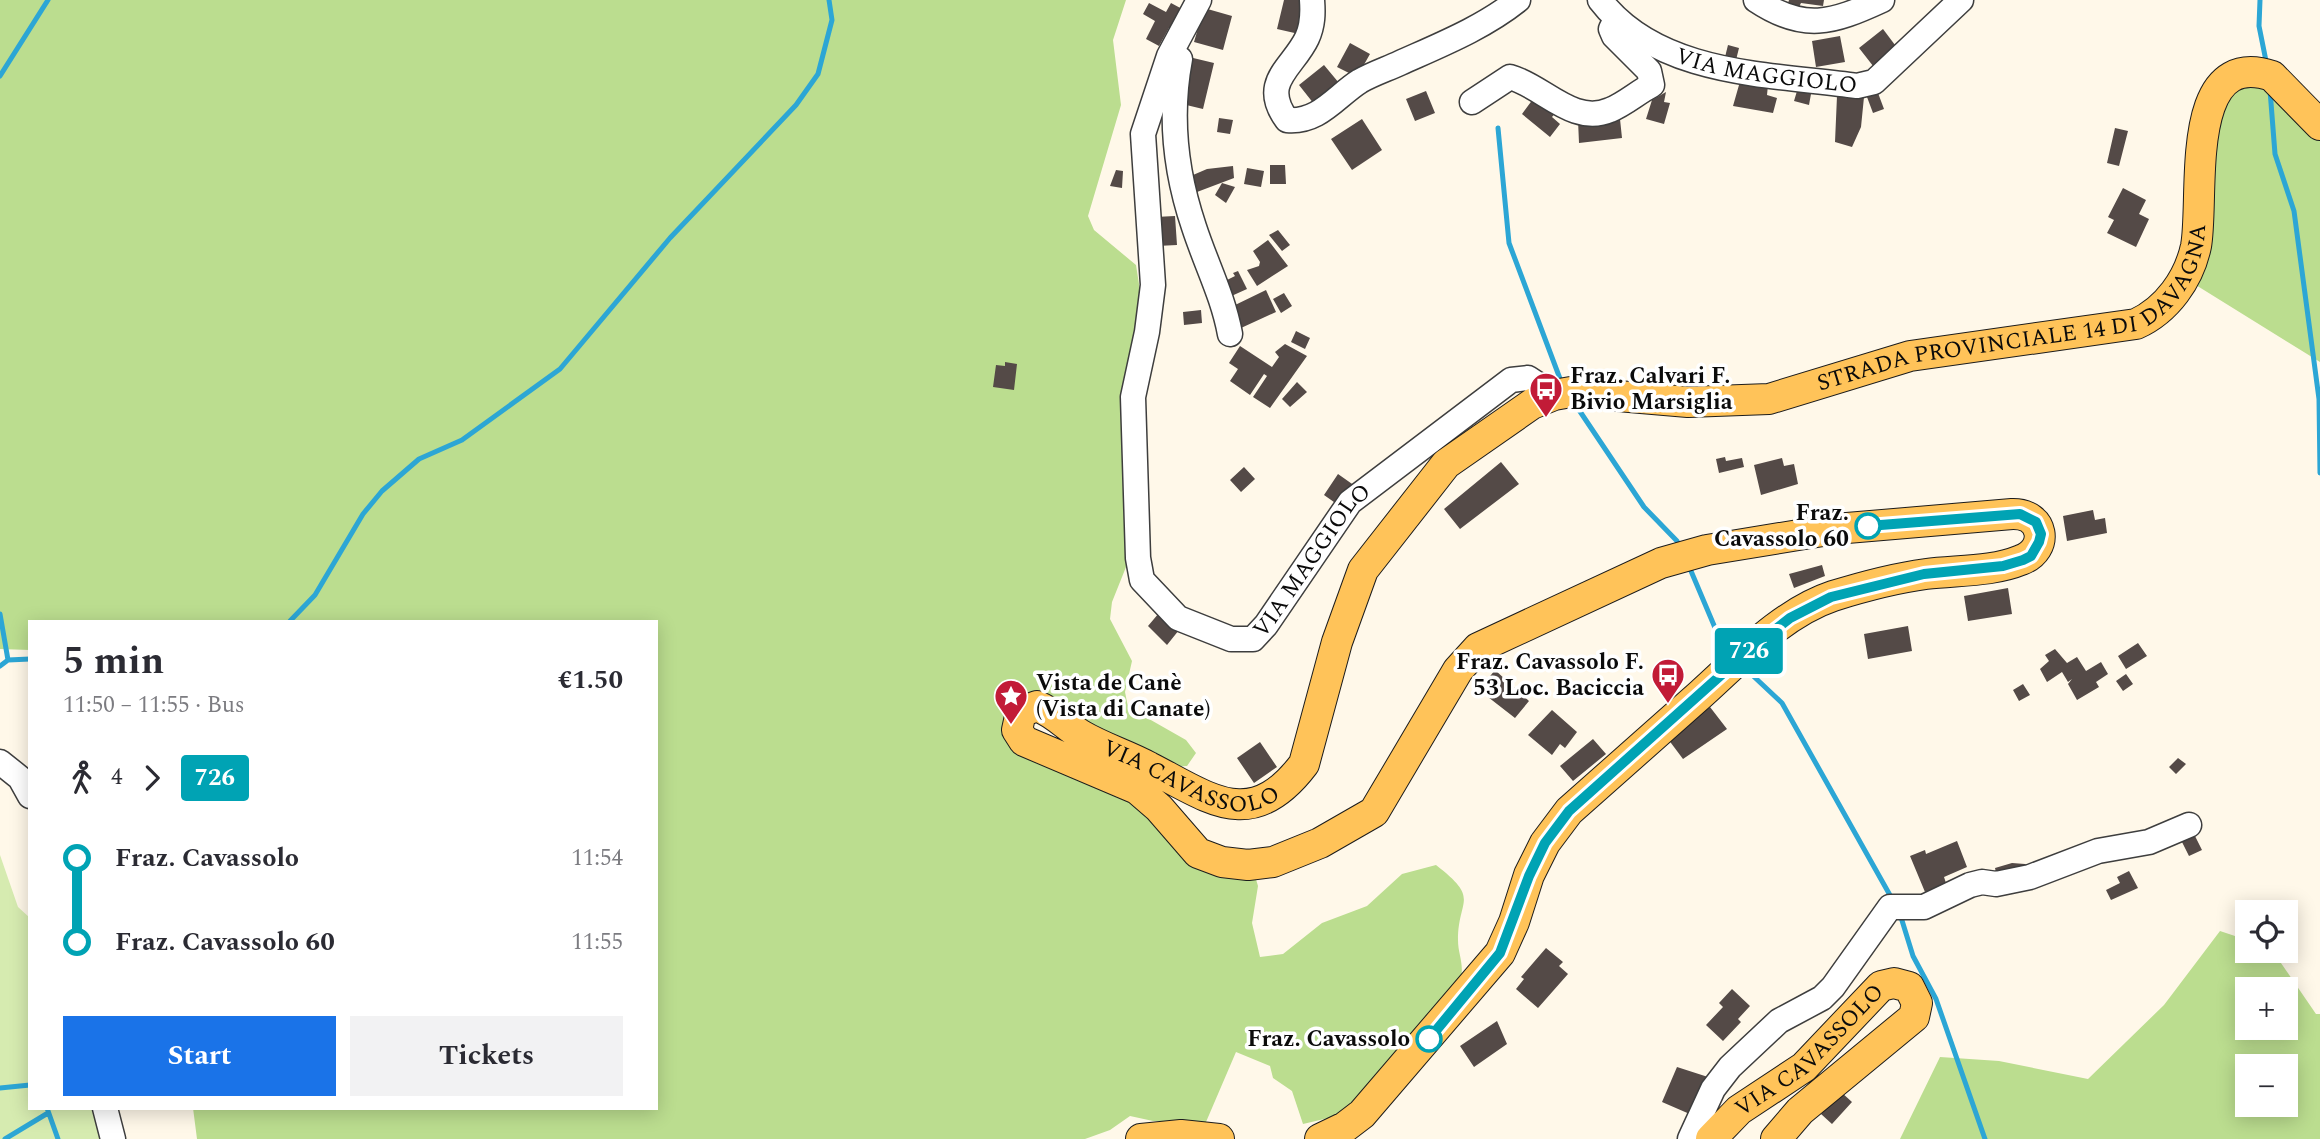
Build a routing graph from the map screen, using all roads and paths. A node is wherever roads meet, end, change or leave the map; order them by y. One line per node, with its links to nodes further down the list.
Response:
1 (1199, 0): 9 (street, VIA MAGGIOLO)
2 (1312, 0): 3 (street)
3 (1518, 0)
4 (1600, 0): 8 (street, VIA MAGGIOLO)
5 (1882, 0): 7 (street)
6 (1961, 0): 8 (street, VIA MAGGIOLO)
7 (1758, 1)
8 (1615, 20): 10 (street)
9 (1185, 30): 12 (street); 13 (street, VIA MAGGIOLO)
10 (1472, 102)
11 (2320, 125): 13 (main road, STRADA PROVINCIALE 14 DI DAVAGNA)
12 (1230, 334)
13 (1560, 394): 21 (main road, VIA CAVASSOLO)
14 (0, 762): 15 (street)
15 (28, 792)
16 (2189, 825): 22 (street)
17 (105, 1110): 18 (street)
18 (113, 1139)
19 (1141, 1139): 20 (main road)
20 (1220, 1139)
21 (1320, 1139)
22 (1690, 1139)
23 (1711, 1139): 24 (main road, VIA CAVASSOLO)
24 (1776, 1139)

